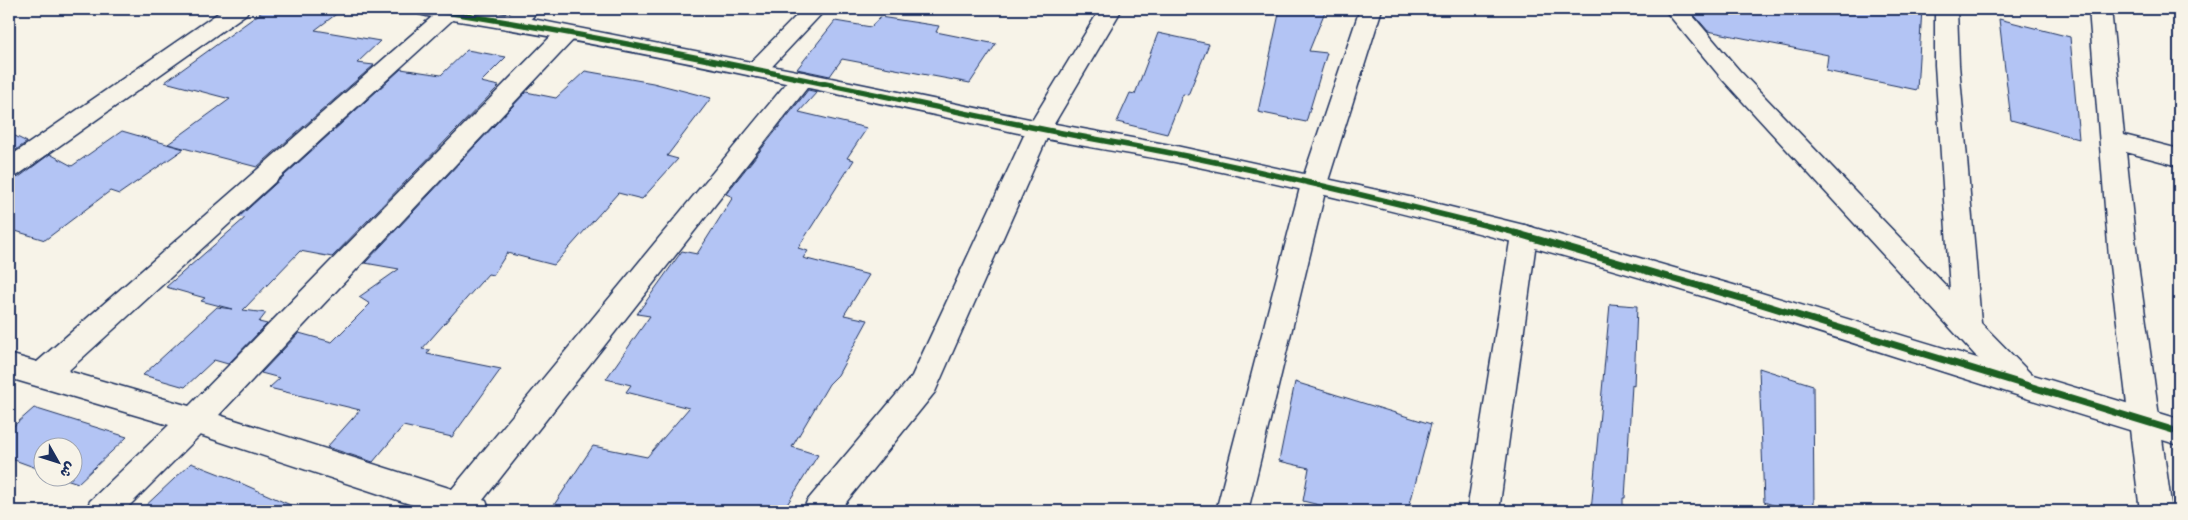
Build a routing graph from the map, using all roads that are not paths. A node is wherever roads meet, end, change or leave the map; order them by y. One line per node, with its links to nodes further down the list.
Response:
1 (238, 9): 16 (street)
2 (815, 9): 11 (street)
3 (1111, 9): 13 (street)
4 (1371, 9): 17 (street)
5 (1676, 9): 19 (street)
6 (1946, 9): 19 (street)
7 (2100, 9): 14 (street)
8 (438, 11): 9 (street); 21 (street)
9 (520, 16): 10 (street)
10 (566, 34): 11 (street); 23 (street)
11 (756, 70): 12 (street)
12 (802, 78): 13 (street); 26 (street)
13 (1039, 129): 17 (street); 28 (street)
14 (2112, 140): 15 (street); 24 (street)
15 (2179, 158)
16 (9, 169)
17 (1314, 184): 18 (street); 29 (street)
18 (1524, 235): 22 (street); 30 (street)
19 (1967, 326): 22 (street)
20 (9, 366): 21 (street)
21 (42, 376): 23 (street)
22 (2019, 382): 24 (street)
23 (194, 420): 26 (street); 27 (street)
24 (2146, 422): 25 (street); 31 (street)
25 (2179, 432)
26 (463, 509)
27 (102, 511)
28 (819, 511)
29 (1232, 511)
30 (1483, 511)
31 (2156, 511)

